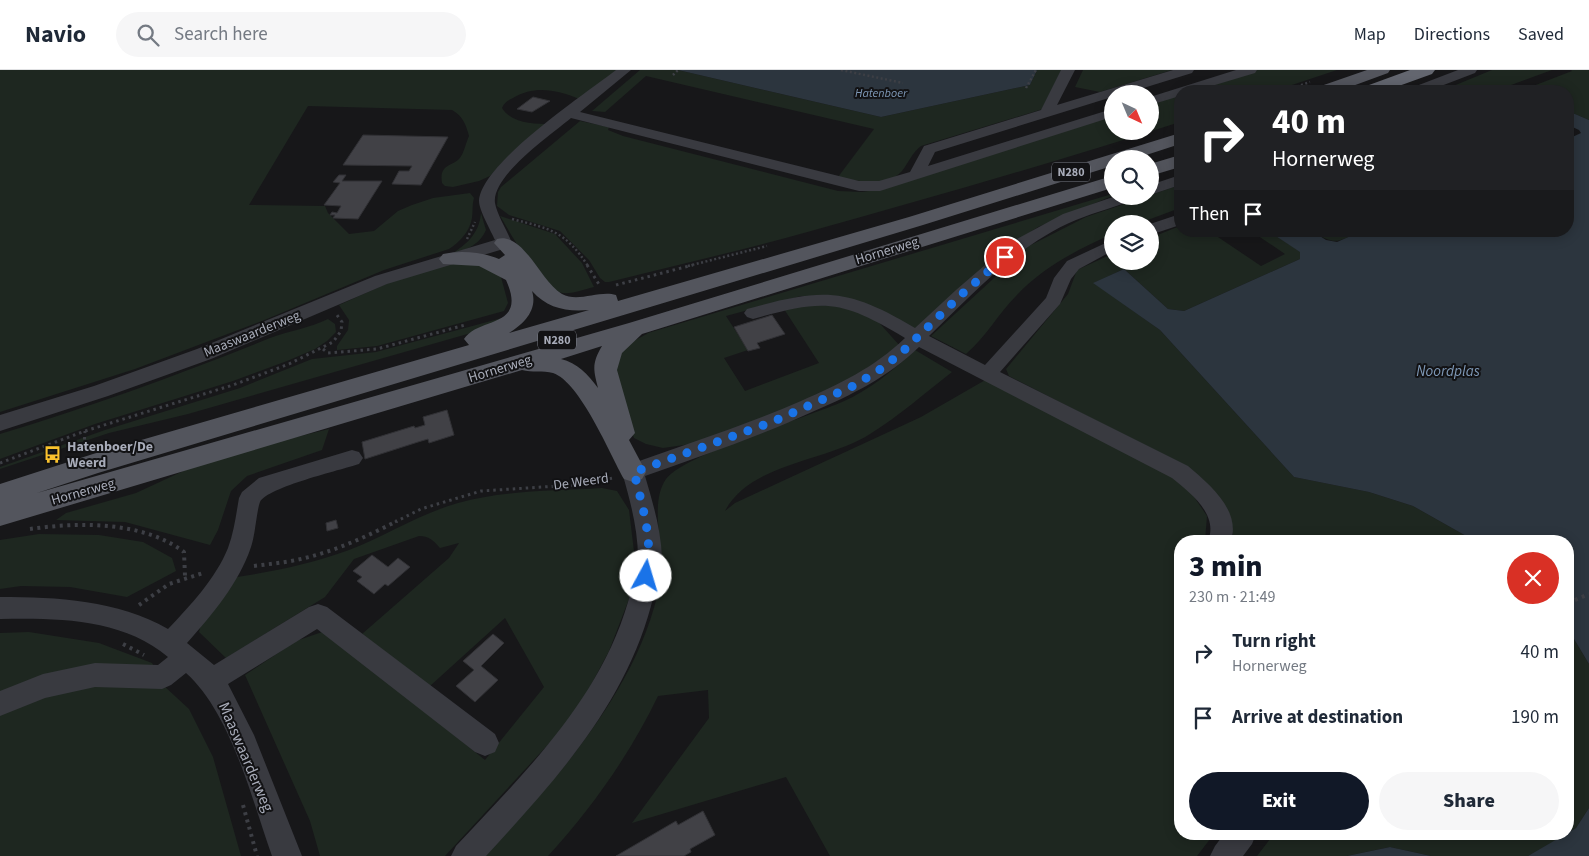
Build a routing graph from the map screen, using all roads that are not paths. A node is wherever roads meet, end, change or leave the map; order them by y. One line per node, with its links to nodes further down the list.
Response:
1 (624, 70): 15 (street)
2 (1068, 70): 14 (street)
3 (1187, 70): 14 (street)
4 (1250, 70): 8 (street)
5 (1382, 70): 9 (main road)
6 (1426, 70): 10 (highway)
7 (1470, 70): 11 (street)
8 (1203, 85)
9 (1341, 85)
10 (1386, 85)
11 (1431, 85)
12 (1174, 94): 13 (street)
13 (1159, 98)
14 (1047, 112): 24 (street)
15 (571, 114): 24 (street); 33 (street)
16 (1104, 116): 24 (street)
17 (1174, 140): 18 (main road, Hornerweg / N280)
18 (1142, 150)
19 (1174, 155): 20 (main road)
20 (1159, 159)
21 (1104, 162): 28 (main road, Hornerweg / N280)
22 (1174, 163): 23 (main road)
23 (1159, 167)
24 (916, 175)
25 (1104, 175): 49 (main road, Hornerweg / N280)
26 (1174, 182): 29 (street)
27 (1104, 184): 39 (main road, Hornerweg / N280)
28 (1029, 185): 37 (main road, Hornerweg / N280); 48 (main road, Hornerweg / N280)
29 (1159, 187)
30 (1105, 205): 41 (street)
31 (1174, 221): 32 (street)
32 (1159, 227)
33 (504, 243): 35 (street, Maaswaarderweg); 36 (main road); 37 (main road)
34 (1104, 249): 43 (street)
35 (450, 259): 36 (main road); 44 (street, Maaswaarderweg)
36 (513, 275): 40 (main road)
37 (610, 291): 40 (main road, Hornerweg / N280)
38 (753, 313): 41 (street)
39 (637, 328): 42 (main road, Hornerweg / N280); 46 (main road)
40 (472, 332): 47 (main road, Hornerweg / N280)
41 (917, 338): 43 (street); 46 (street)
42 (513, 365): 46 (main road); 50 (main road, Hornerweg / N280)
43 (988, 374): 51 (street)
44 (0, 423)
45 (352, 458): 53 (street)
46 (634, 472): 59 (street)
47 (0, 481)
48 (0, 495)
49 (0, 501)
50 (0, 515)
51 (1221, 535)
52 (0, 608): 53 (street, Maaswaarderweg)
53 (176, 657): 54 (street, Maaswaarderweg); 55 (street)
54 (211, 681): 56 (street); 58 (street, Maaswaarderweg)
55 (0, 704)
56 (485, 743)
57 (1237, 840): 60 (street)
58 (287, 856)
59 (466, 856)
60 (1225, 856)

